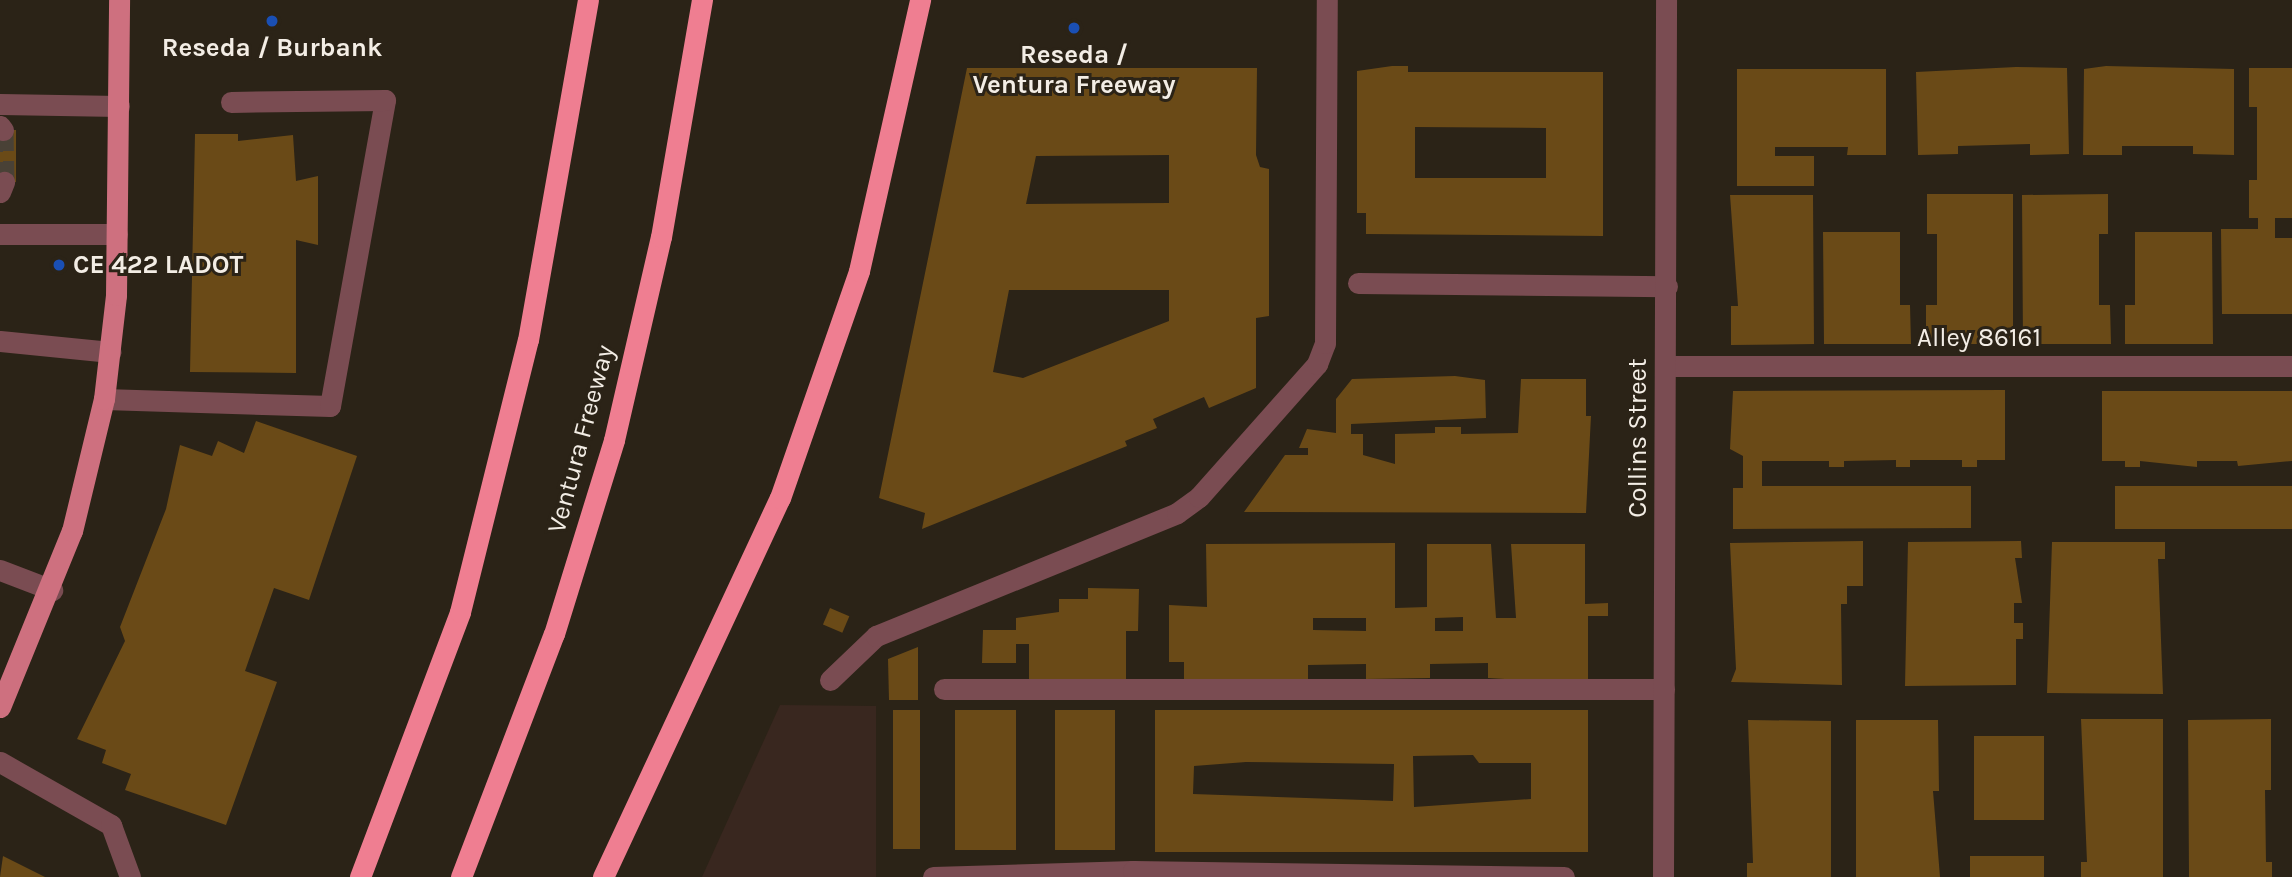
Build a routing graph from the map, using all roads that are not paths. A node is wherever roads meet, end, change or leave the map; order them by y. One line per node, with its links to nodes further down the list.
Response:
1 (119, 0): 9 (main road)
2 (588, 0): 29 (highway)
3 (702, 0): 30 (highway, Ventura Freeway)
4 (920, 0): 31 (highway)
5 (1327, 0): 21 (street)
6 (1666, 0): 13 (street, Collins Street)
7 (231, 102): 18 (street)
8 (0, 104): 9 (street)
9 (119, 106): 11 (main road)
10 (0, 234): 11 (street)
11 (117, 234): 15 (main road)
12 (1359, 283): 13 (street)
13 (1667, 286): 16 (street, Collins Street)
14 (0, 341): 15 (street)
15 (110, 352): 18 (main road)
16 (1667, 366): 17 (street, Alley 86161); 23 (street, Collins Street)
17 (2292, 366)
18 (104, 399): 20 (main road)
19 (0, 570): 20 (street)
20 (52, 590): 24 (main road)
21 (830, 680)
22 (944, 689): 23 (street)
23 (1664, 690): 34 (street, Collins Street)
24 (0, 707)
25 (0, 762): 28 (street)
26 (1133, 874): 27 (street); 33 (street)
27 (1032, 875): 32 (street)
28 (130, 877)
29 (360, 877)
30 (461, 877)
31 (603, 877)
32 (933, 877)
33 (1564, 877)
34 (1663, 877)

